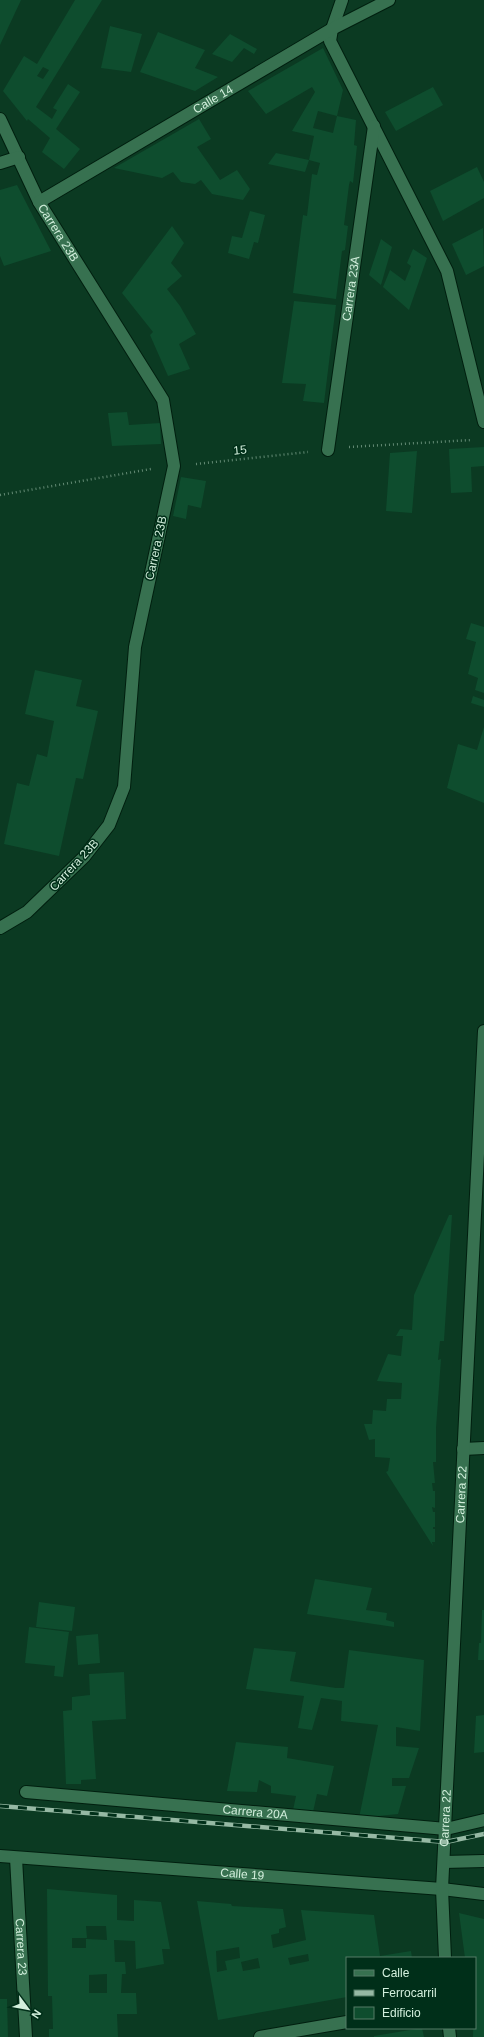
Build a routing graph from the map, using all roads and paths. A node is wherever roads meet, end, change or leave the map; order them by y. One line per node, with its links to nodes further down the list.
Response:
1 (342, 0): 3 (street)
2 (389, 0): 3 (street, Calle 14)
3 (332, 29): 5 (street); 8 (street, Calle 14)
4 (0, 119): 6 (street, Carrera 23B)
5 (374, 126): 9 (street); 11 (street, Carrera 23A)
6 (19, 157): 7 (street); 8 (street, Carrera 23B)
7 (0, 163)
8 (39, 202): 12 (street, Carrera 23B)
9 (484, 422)
10 (476, 440): 11 (path, 15)
11 (328, 450): 12 (path, 15)
12 (174, 466): 13 (path, 15); 14 (street, Carrera 23B)
13 (0, 494)
14 (0, 928)
15 (483, 1037): 17 (street, Carrera 22)
16 (484, 1448): 17 (street)
17 (463, 1449): 20 (street, Carrera 22)
18 (26, 1792): 20 (street, Carrera 20A)
19 (484, 1820): 20 (street, Carrera 20A)
20 (446, 1829): 24 (street, Carrera 22)
21 (0, 1856): 22 (street, Calle 19)
22 (16, 1858): 25 (street, Calle 19); 29 (street, Carrera 23)
23 (484, 1861): 24 (street)
24 (444, 1862): 25 (street, Carrera 22)
25 (442, 1889): 26 (street, Calle 19); 27 (street, Carrera 22)
26 (484, 1894)
27 (445, 1957)
28 (346, 2022): 30 (street)
29 (26, 2037)
30 (260, 2037)

